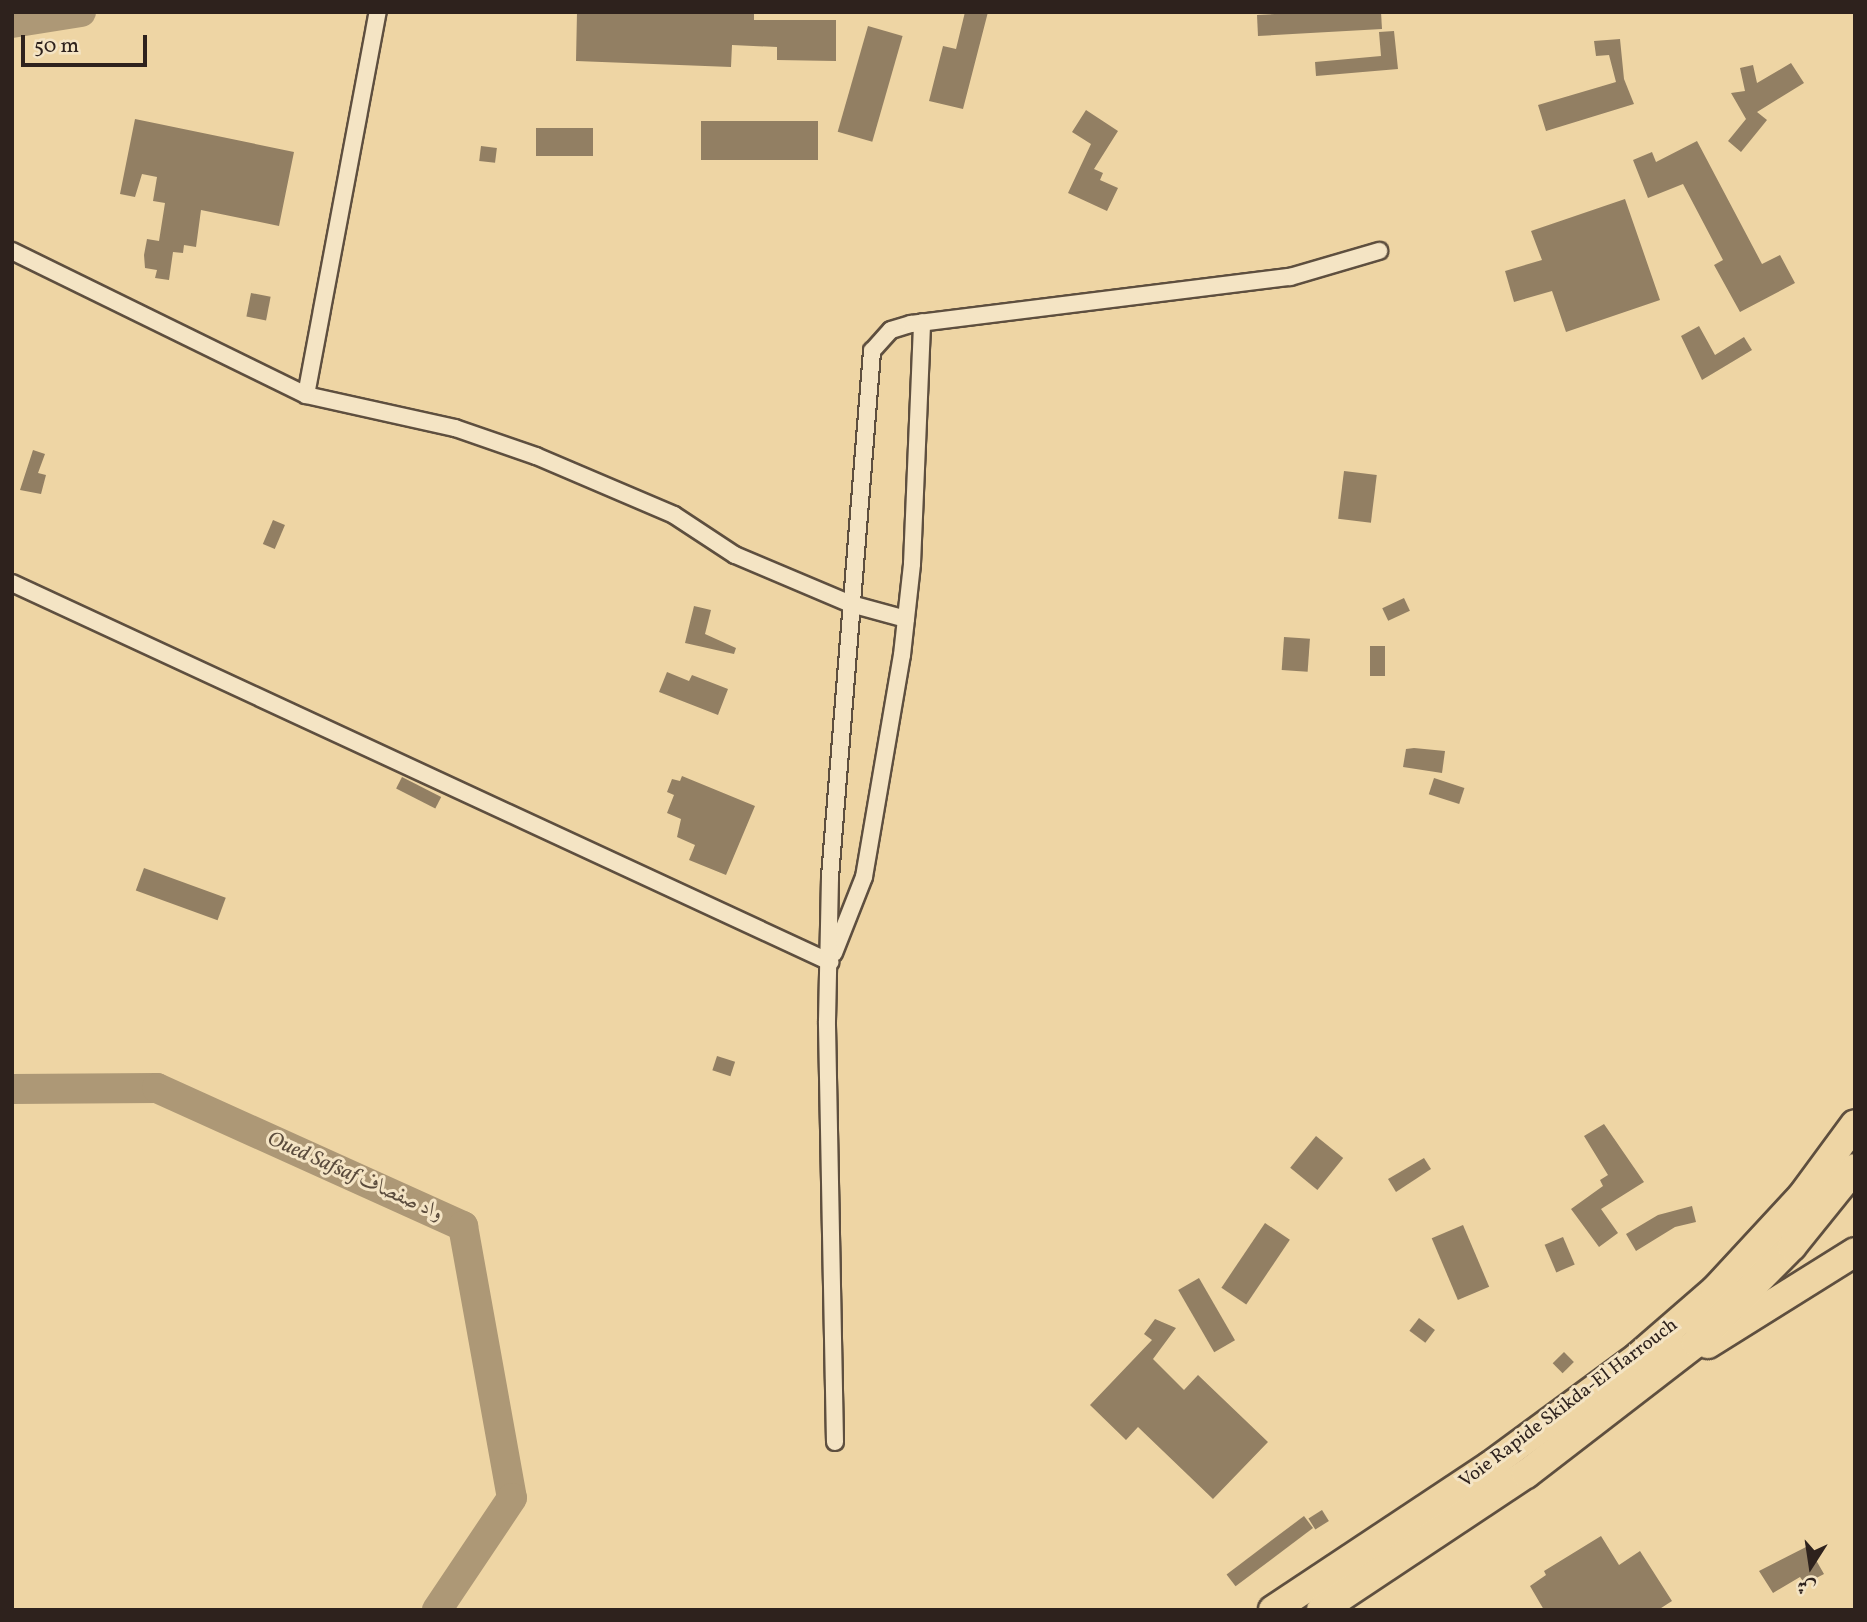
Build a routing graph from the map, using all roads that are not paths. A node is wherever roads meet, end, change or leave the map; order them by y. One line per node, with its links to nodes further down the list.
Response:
1 (378, 12): 5 (street)
2 (12, 251): 5 (street)
3 (1379, 251): 4 (street)
4 (922, 322): 7 (street); 8 (street)
5 (306, 394): 7 (street)
6 (12, 583): 9 (street)
7 (850, 604): 8 (street); 9 (street)
8 (906, 619): 9 (street)
9 (830, 962): 15 (street)
10 (1855, 1125): 11 (highway, Voie Rapide Skikda-El Harrouch)
11 (1841, 1158): 16 (highway, Voie Rapide Skikda-El Harrouch)
12 (1855, 1168): 14 (highway, Voie Rapide Skikda-El Harrouch)
13 (1855, 1252): 14 (highway)
14 (1651, 1377): 17 (highway, Voie Rapide Skikda-El Harrouch)
15 (835, 1442)
16 (1273, 1610)
17 (1321, 1610)

